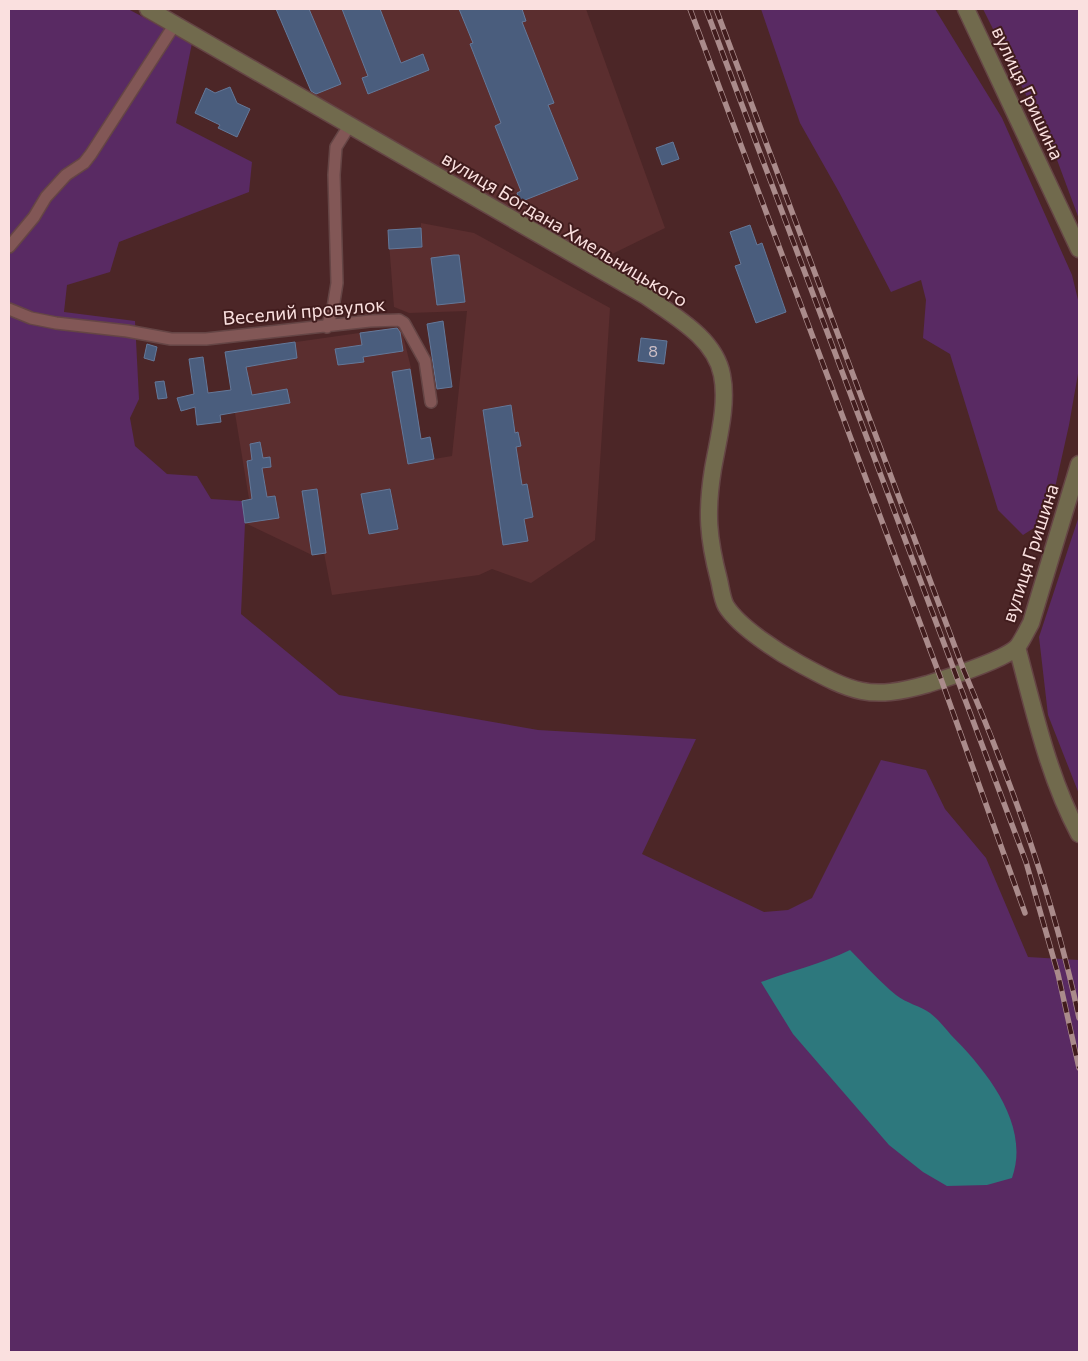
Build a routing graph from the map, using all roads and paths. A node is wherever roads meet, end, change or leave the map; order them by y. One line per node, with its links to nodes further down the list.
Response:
1 (148, 9): 3 (street, вулиця Богдана Хмельницького)
2 (966, 9): 6 (street, вулиця Гришина)
3 (175, 24): 4 (street, вулиця Богдана Хмельницького); 5 (street)
4 (349, 126): 8 (street); 12 (street, вулиця Богдана Хмельницького)
5 (9, 247)
6 (1079, 249)
7 (9, 309): 8 (street, Веселий провулок)
8 (327, 326): 9 (street, Веселий провулок)
9 (431, 402)
10 (1079, 464): 11 (street, вулиця Гришина)
11 (1018, 647): 12 (street, вулиця Гришина); 13 (street)
12 (956, 674)
13 (1079, 834)

